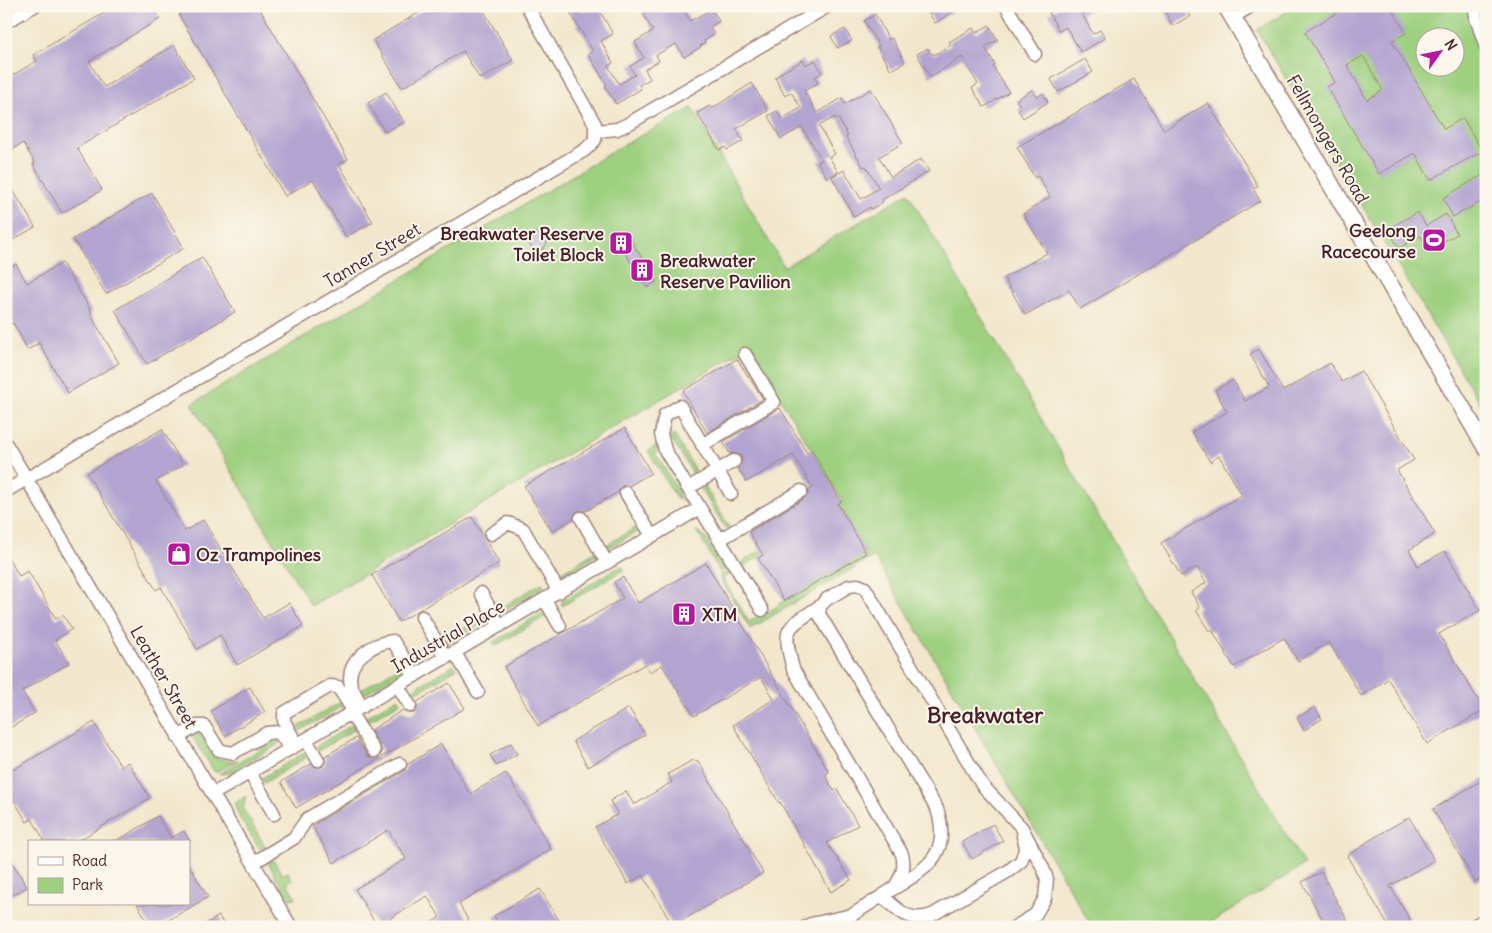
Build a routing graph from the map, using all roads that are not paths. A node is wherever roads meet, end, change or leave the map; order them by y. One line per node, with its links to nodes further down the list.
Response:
1 (34, 6): 8 (street)
2 (527, 6): 11 (street)
3 (1006, 6): 10 (street)
4 (1251, 6): 7 (street)
5 (1475, 6): 9 (street)
6 (822, 8): 11 (street)
7 (1230, 12): 15 (main road, Fellmongers Road)
8 (6, 22)
9 (1486, 47)
10 (1035, 54)
11 (597, 131): 18 (street, Tanner Street)
12 (745, 354): 14 (street)
13 (6, 444): 18 (street, Leather Street)
14 (702, 445): 17 (street); 19 (street)
15 (1486, 448)
16 (734, 462): 17 (street)
17 (717, 471): 19 (street); 23 (street)
18 (27, 479): 20 (street, Tanner Street); 44 (street, Leather Street)
19 (688, 488): 24 (street)
20 (6, 491)
21 (801, 491): 28 (street)
22 (626, 493): 27 (street)
23 (731, 494)
24 (700, 508): 27 (street, Industrial Place); 28 (street)
25 (581, 518): 29 (street)
26 (491, 534): 30 (street)
27 (652, 536): 29 (street, Industrial Place)
28 (719, 540): 34 (street)
29 (607, 563): 30 (street, Industrial Place)
30 (559, 592): 32 (street, Industrial Place)
31 (481, 593): 36 (street)
32 (545, 600): 36 (street, Industrial Place); 37 (street)
33 (820, 606): 52 (street); 54 (street); 54 (street)
34 (762, 610)
35 (422, 617): 38 (street)
36 (500, 626): 38 (street, Industrial Place)
37 (560, 626)
38 (450, 655): 39 (street, Industrial Place); 41 (street)
39 (415, 676): 40 (street, Industrial Place); 43 (street)
40 (398, 686): 42 (street); 43 (street, Industrial Place)
41 (478, 692)
42 (410, 706)
43 (356, 711): 45 (street, Industrial Place); 45 (street); 46 (street)
44 (178, 737): 45 (street); 50 (street, Leather Street)
45 (298, 745): 47 (street); 49 (street, Industrial Place)
46 (374, 751)
47 (318, 760)
48 (400, 764): 53 (street)
49 (250, 773): 50 (street, Industrial Place); 51 (street)
50 (213, 794): 53 (street, Leather Street)
51 (274, 814)
52 (1022, 828): 56 (street); 61 (street)
53 (253, 863): 58 (street, Leather Street)
54 (895, 887): 55 (street)
55 (882, 896): 56 (street); 59 (street)
56 (902, 913): 60 (street)
57 (1486, 919): 62 (street)
58 (291, 927)
59 (806, 927)
60 (909, 927)
61 (1015, 927)
62 (1472, 927)

